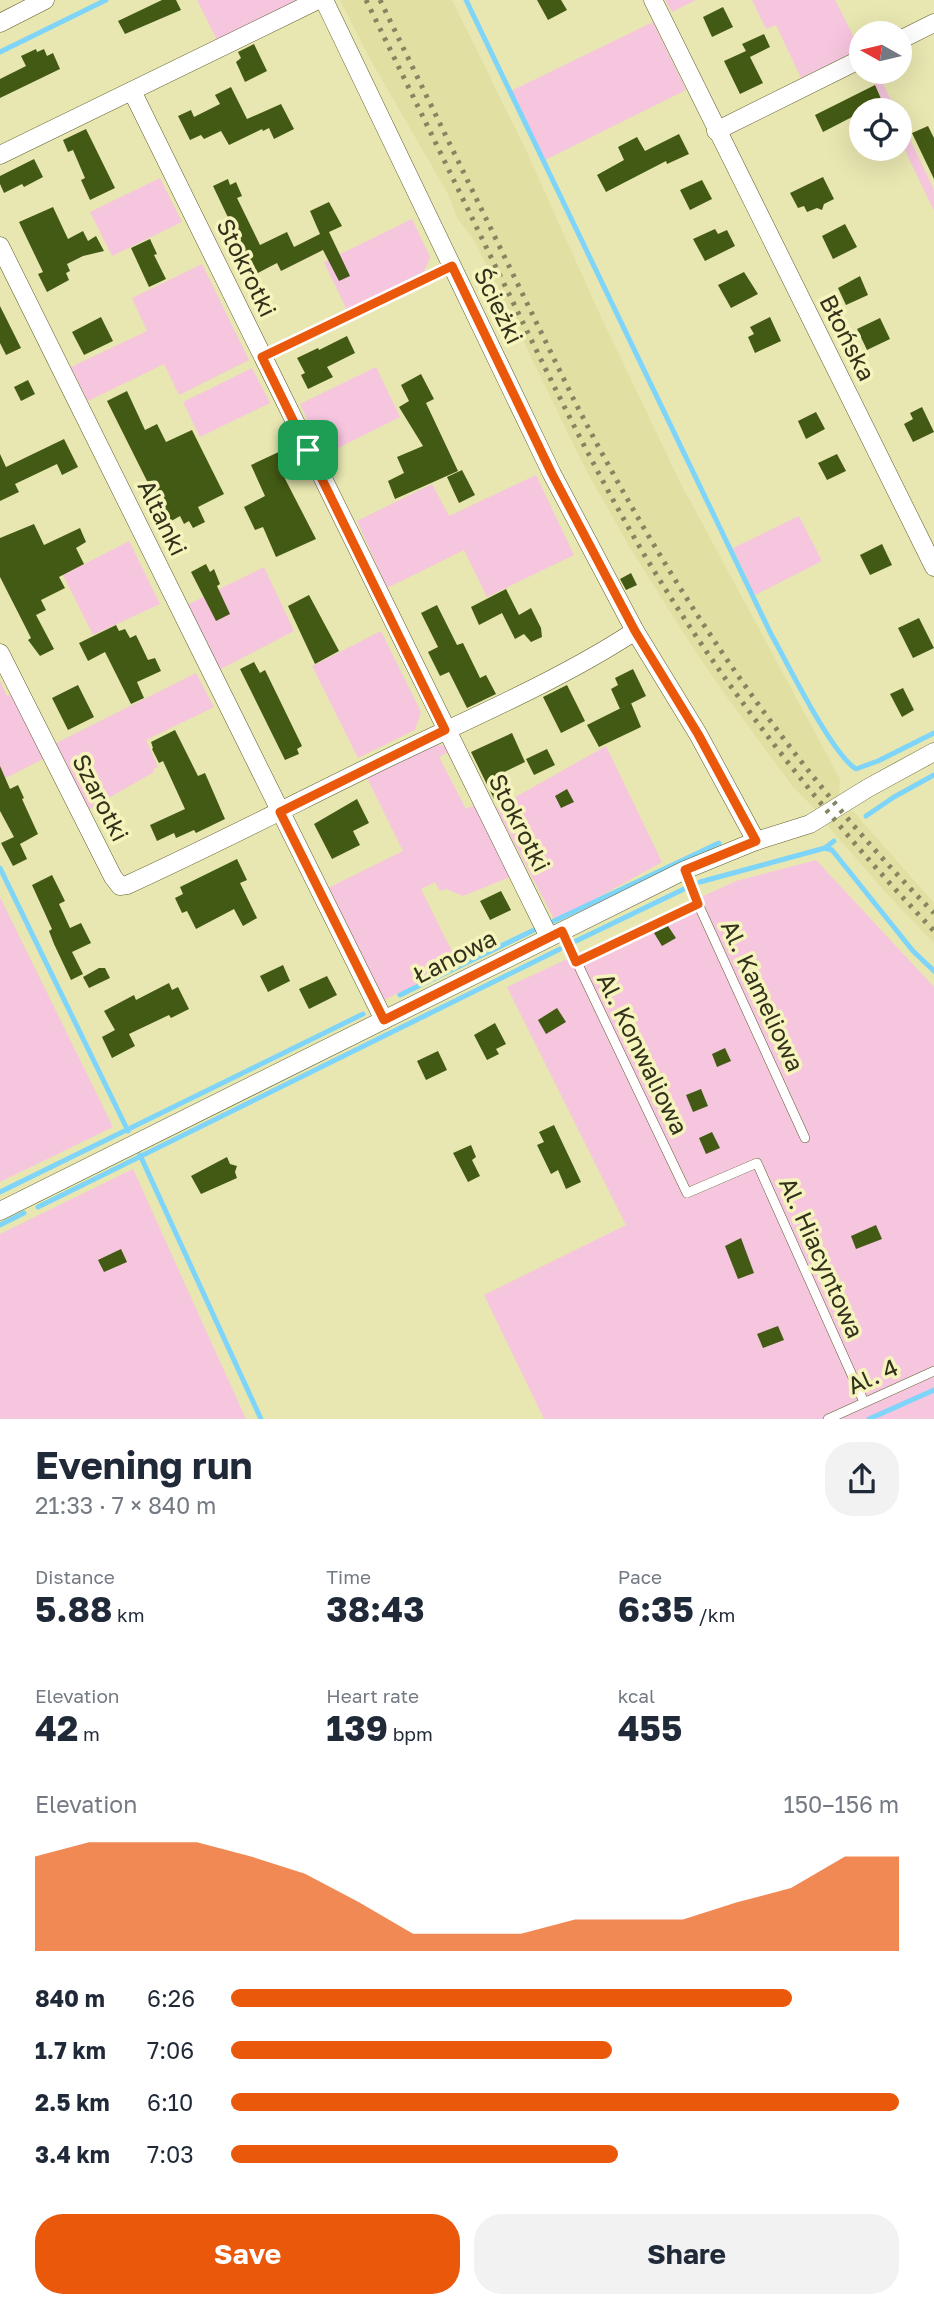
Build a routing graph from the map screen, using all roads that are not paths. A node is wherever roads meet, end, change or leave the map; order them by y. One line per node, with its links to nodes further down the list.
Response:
1 (45, 0): 4 (street)
2 (321, 0): 8 (street, Ścieżki); 12 (street, Ścieżki)
3 (653, 0): 9 (street, Błońska)
4 (0, 23)
5 (934, 23): 6 (street)
6 (912, 34)
7 (849, 65): 9 (street)
8 (132, 92): 10 (street); 13 (street, Stokrotki)
9 (716, 131): 14 (street, Błońska)
10 (0, 155)
11 (0, 246): 19 (street, Altanki)
12 (452, 266): 13 (lane); 15 (street, Ścieżki)
13 (262, 357): 17 (street, Stokrotki)
14 (934, 567)
15 (635, 631): 17 (street); 20 (street, Ścieżki)
16 (0, 653): 19 (street, Szarotki)
17 (445, 730): 19 (street); 23 (street, Stokrotki)
18 (934, 752): 20 (street, Łanowa)
19 (280, 812): 25 (street, Altanki)
20 (756, 841): 21 (street, Łanowa)
21 (685, 870): 22 (lane, Al. Kameliowa); 23 (street, Łanowa)
22 (698, 904): 24 (lane); 26 (lane, Al. Kameliowa)
23 (555, 934): 24 (lane, Al. Konwaliowa); 25 (street, Łanowa)
24 (576, 962): 27 (lane, Al. Konwaliowa)
25 (384, 1020): 28 (street, Łanowa)
26 (805, 1138)
27 (687, 1193): 30 (lane, Al. Hiacyntowa)
28 (1, 1208)
29 (934, 1371): 30 (lane, Al. 4)
30 (864, 1402): 31 (lane, Al. 4)
31 (828, 1419)

